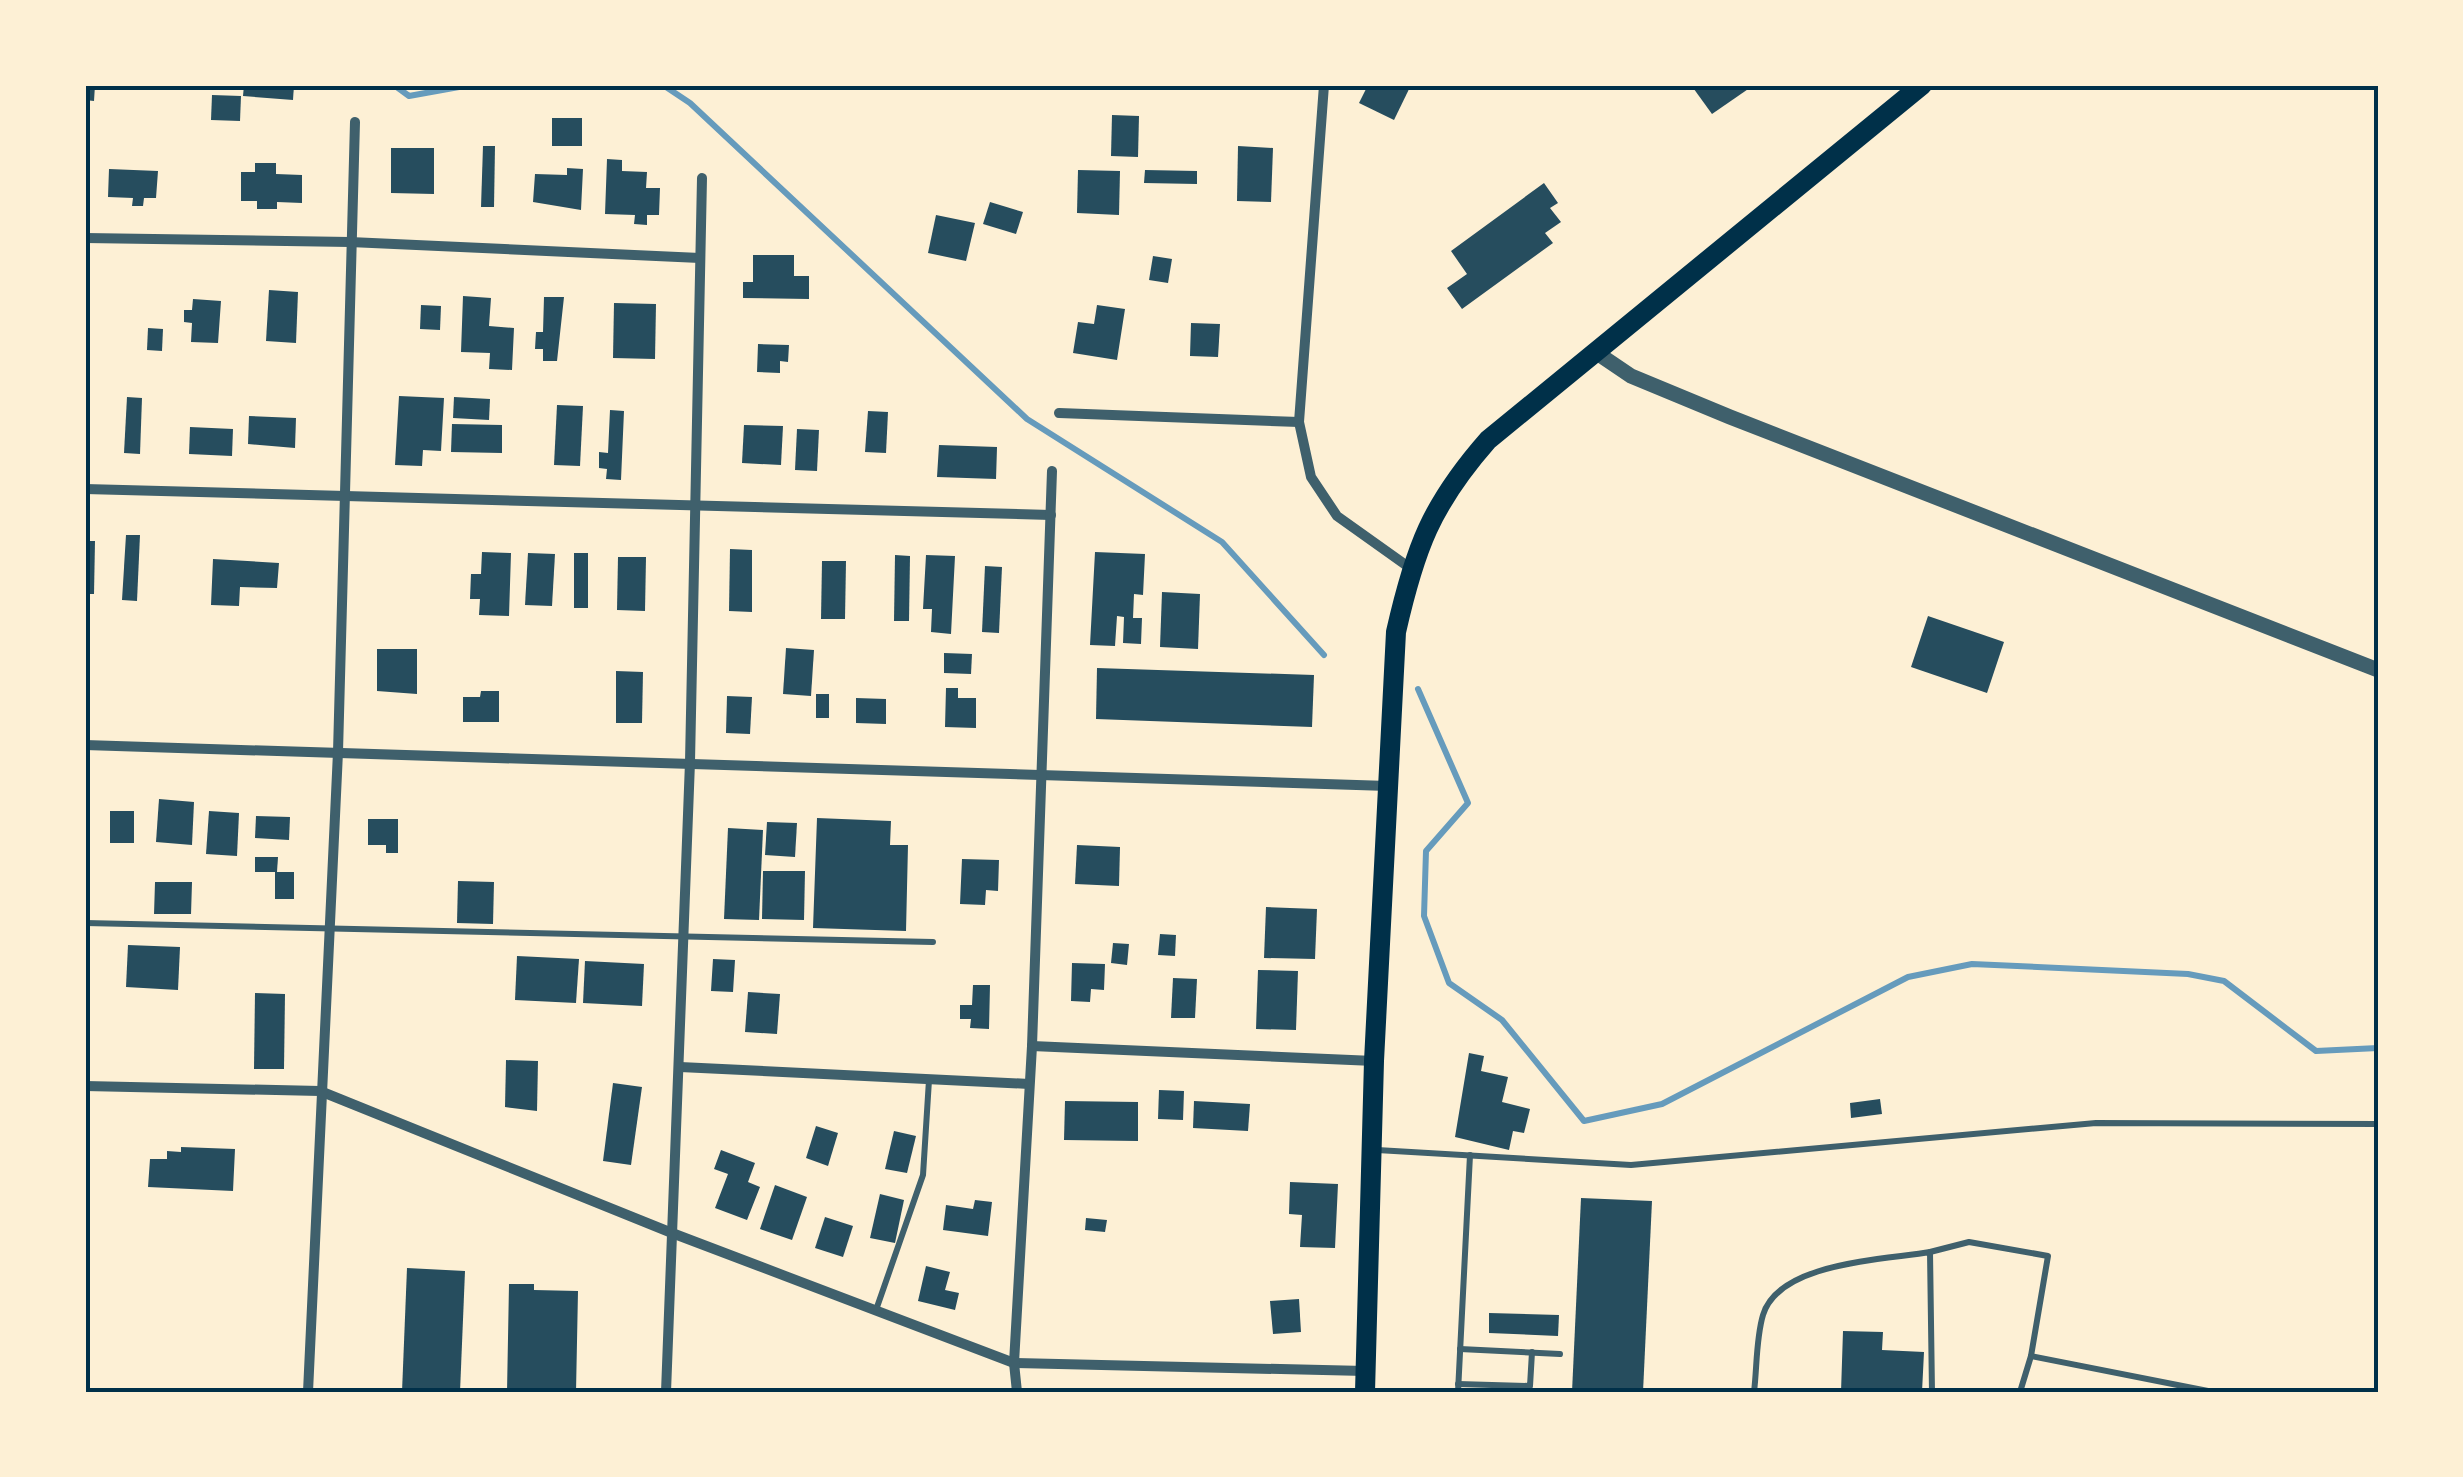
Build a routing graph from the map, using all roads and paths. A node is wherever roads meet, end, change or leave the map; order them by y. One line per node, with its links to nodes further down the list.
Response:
1 (1324, 85): 10 (street)
2 (1922, 85): 8 (highway)
3 (355, 122): 6 (street)
4 (702, 178): 7 (street)
5 (85, 238): 6 (street)
6 (350, 242): 7 (street); 13 (street)
7 (700, 258): 14 (street)
8 (1597, 353): 16 (highway); 17 (street)
9 (1059, 413): 10 (street)
10 (1299, 422): 16 (street)
11 (1052, 471): 15 (street)
12 (85, 489): 13 (street)
13 (344, 495): 14 (street); 19 (street)
14 (695, 508): 15 (street); 20 (street)
15 (1050, 516): 21 (street)
16 (1410, 568): 22 (highway)
17 (2378, 670)
18 (85, 745): 19 (street)
19 (338, 752): 20 (street); 24 (street)
20 (690, 762): 21 (street); 25 (street)
21 (1040, 772): 22 (street); 27 (street)
22 (1388, 786): 28 (highway)
23 (85, 923): 24 (lane)
24 (330, 930): 25 (lane); 33 (street)
25 (684, 936): 26 (lane); 29 (street)
26 (933, 942)
27 (1032, 1046): 28 (street); 31 (street)
28 (1374, 1061): 35 (highway)
29 (680, 1067): 30 (street); 37 (street)
30 (929, 1079): 31 (street); 39 (lane)
31 (1029, 1084): 44 (street)
32 (85, 1086): 33 (street)
33 (320, 1091): 37 (street); 47 (street)
34 (2378, 1124): 36 (lane)
35 (1374, 1150): 36 (lane); 45 (highway)
36 (1470, 1156): 40 (lane)
37 (672, 1233): 39 (street); 48 (street)
38 (1930, 1252): 43 (lane); 50 (lane); 51 (lane)
39 (876, 1310): 44 (street)
40 (1460, 1348): 41 (lane); 46 (lane)
41 (1532, 1352): 42 (lane); 46 (lane)
42 (1560, 1354)
43 (2031, 1356): 52 (lane); 53 (lane)
44 (1014, 1363): 45 (street); 49 (street)
45 (1366, 1381)
46 (1458, 1388)
47 (308, 1392)
48 (666, 1392)
49 (1016, 1392)
50 (1754, 1392)
51 (1932, 1392)
52 (2020, 1392)
53 (2213, 1392)

